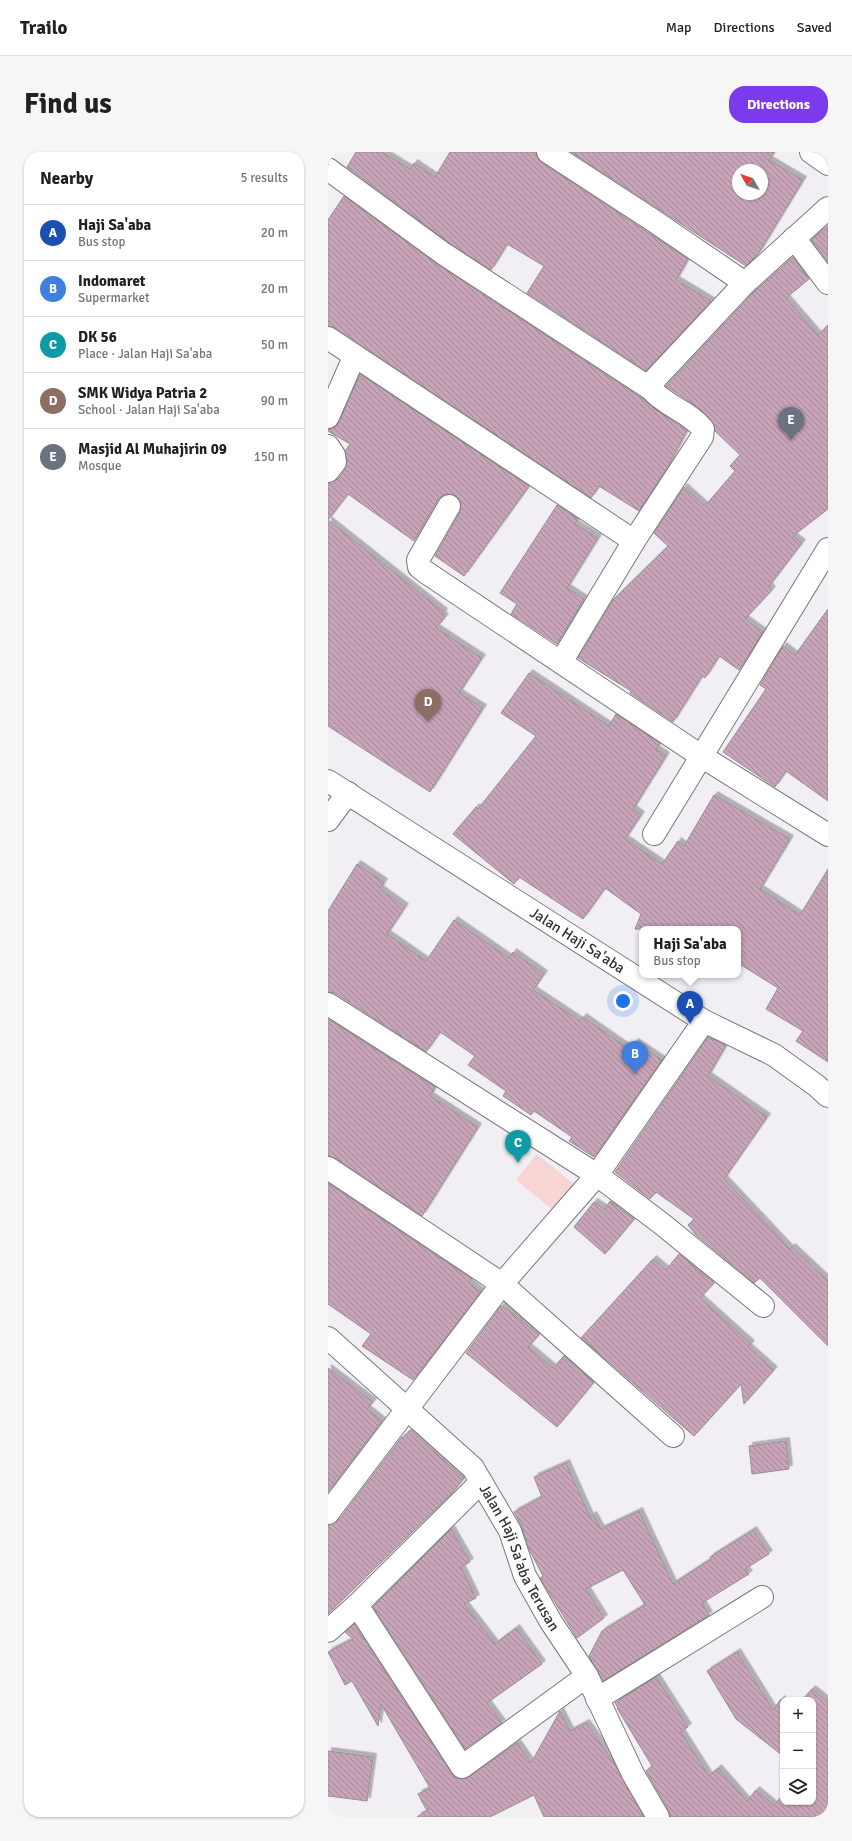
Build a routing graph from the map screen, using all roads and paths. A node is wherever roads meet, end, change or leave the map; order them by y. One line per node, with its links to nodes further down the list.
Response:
1 (548, 152): 7 (street)
2 (811, 152): 3 (street)
3 (828, 164)
4 (329, 172): 11 (street)
5 (828, 208): 6 (street)
6 (794, 238): 7 (street); 8 (street)
7 (745, 282): 11 (street)
8 (828, 283)
9 (328, 338): 10 (street)
10 (354, 357): 12 (street); 16 (street)
11 (651, 389): 16 (street)
12 (328, 417)
13 (328, 446): 14 (street)
14 (328, 471)
15 (449, 506): 18 (street)
16 (634, 541): 18 (street)
17 (828, 549): 19 (street)
18 (561, 662): 19 (street)
19 (701, 756): 23 (street); 24 (street)
20 (328, 781): 21 (street, Jalan Haji Sa'aba)
21 (348, 793): 22 (street); 26 (street, Jalan Haji Sa'aba)
22 (328, 820)
23 (827, 832)
24 (654, 834)
25 (328, 1004): 29 (street)
26 (704, 1022): 27 (street, Jalan Haji Sa'aba); 29 (street)
27 (828, 1096)
28 (328, 1168): 30 (street)
29 (597, 1175): 30 (street); 31 (street)
30 (502, 1284): 33 (street); 34 (street)
31 (763, 1306)
32 (328, 1338): 33 (street, Jalan Haji Sa'aba Terusan)
33 (408, 1408): 35 (street, Jalan Haji Sa'aba Terusan); 36 (street)
34 (673, 1436)
35 (481, 1482): 38 (street); 40 (street, Jalan Haji Sa'aba Terusan)
36 (328, 1513)
37 (762, 1597): 41 (street)
38 (357, 1605): 39 (street); 40 (street)
39 (328, 1631)
40 (587, 1676): 41 (street, Jalan Haji Sa'aba Terusan)
41 (597, 1699): 42 (street, Jalan Haji Sa'aba Terusan)
42 (658, 1817)

